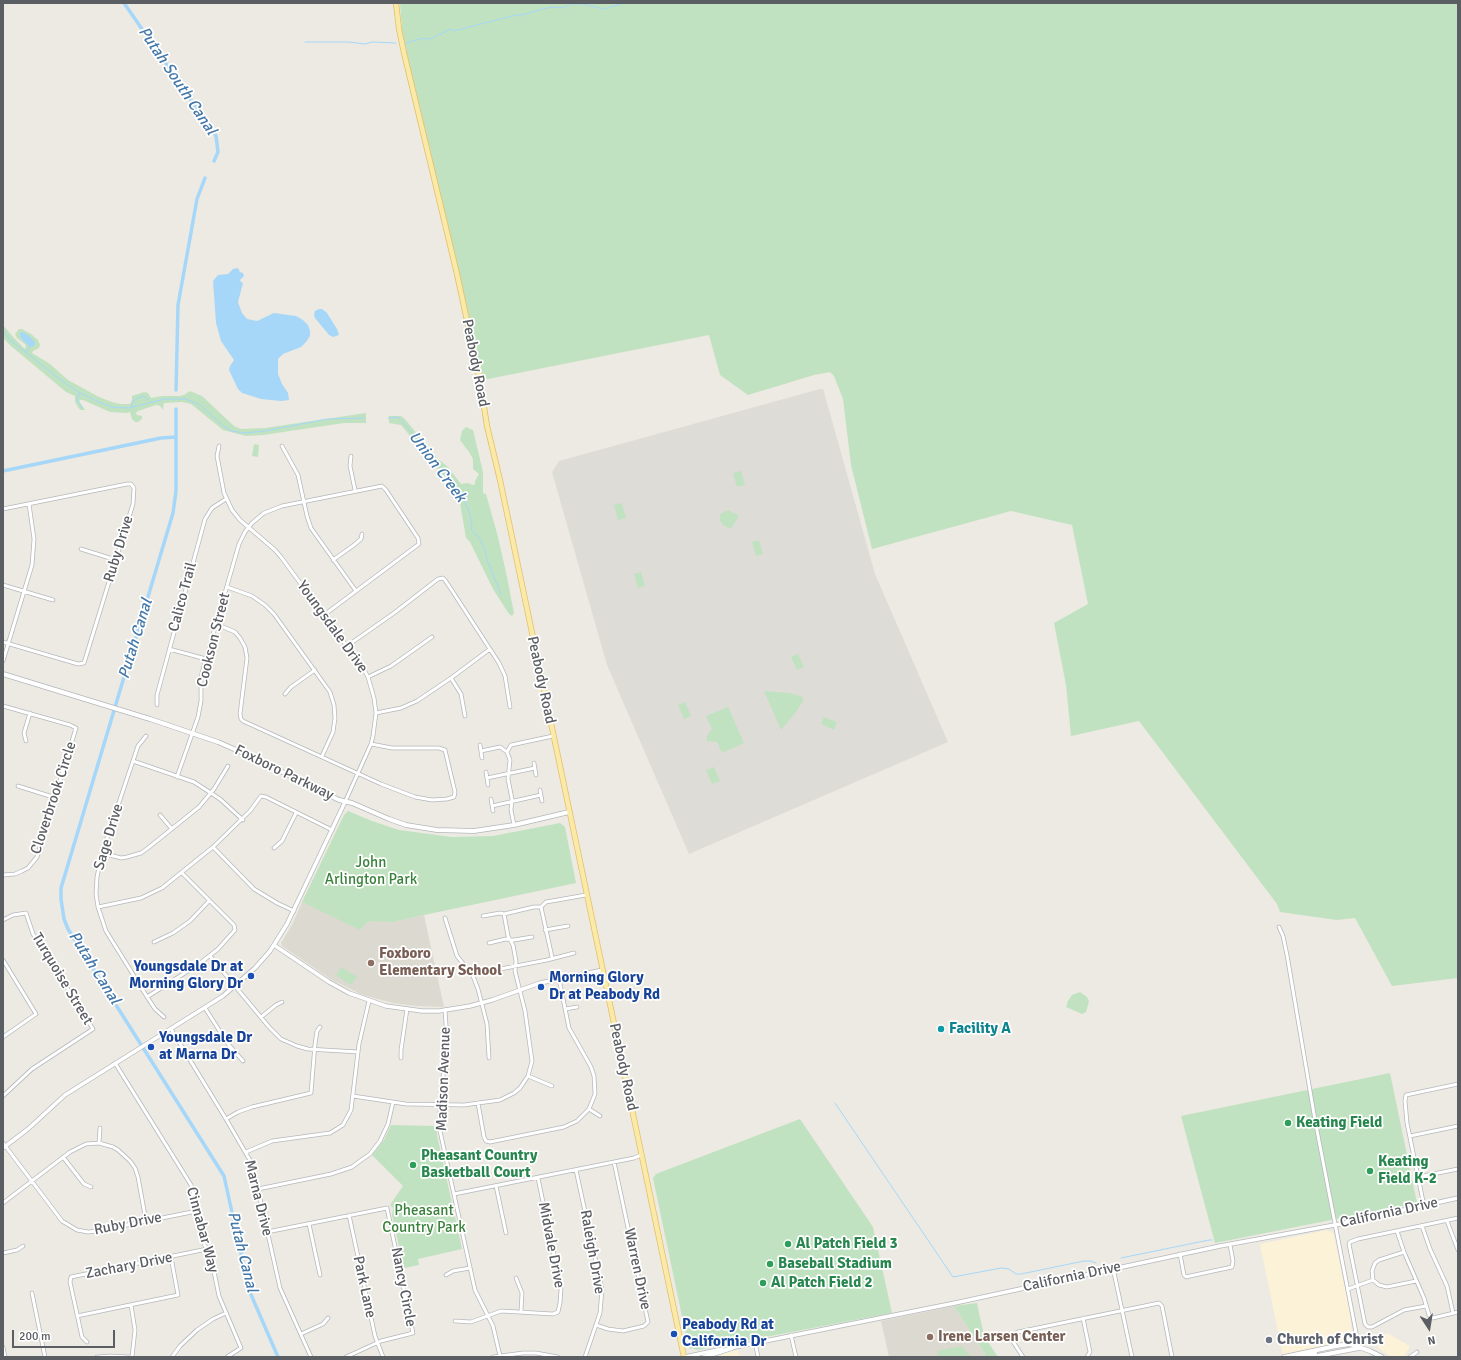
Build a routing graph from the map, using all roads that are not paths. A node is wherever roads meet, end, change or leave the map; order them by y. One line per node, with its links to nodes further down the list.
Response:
1 (396, 3): 43 (main road, Peabody Road)
2 (219, 446): 6 (street)
3 (282, 446): 7 (street)
4 (351, 456): 5 (street)
5 (356, 490): 7 (street, Cookson Street); 18 (street, Cookson Street)
6 (226, 500): 10 (street, Youngsdale Drive); 26 (street, Calico Trail)
7 (304, 501): 10 (street, Cookson Street); 14 (street)
8 (29, 504): 9 (street, Ruby Drive); 13 (street, Ruby Drive); 17 (street)
9 (3, 509)
10 (249, 527): 16 (street, Cookson Street); 20 (street, Youngsdale Drive)
11 (362, 534): 14 (street)
12 (81, 549): 13 (street)
13 (116, 560): 24 (street, Ruby Drive)
14 (333, 560): 18 (street)
15 (3, 585): 17 (street)
16 (227, 587): 21 (street, Cookson Street); 30 (street)
17 (24, 591): 19 (street); 24 (street)
18 (356, 591): 20 (street)
19 (53, 600)
20 (324, 615): 25 (street, Youngsdale Drive)
21 (216, 624): 28 (street, Cookson Street); 49 (street)
22 (432, 637): 32 (street)
23 (3, 642): 24 (street)
24 (8, 643): 29 (street)
25 (347, 646): 27 (street); 32 (street, Youngsdale Drive)
26 (169, 649): 28 (street); 35 (street, Calico Trail)
27 (490, 649): 33 (street); 37 (street)
28 (206, 659): 41 (street, Cookson Street)
29 (3, 661)
30 (315, 670): 34 (street); 49 (street)
31 (3, 674): 41 (main road, Foxboro Parkway)
32 (368, 677): 39 (street, Youngsdale Drive)
33 (451, 678): 39 (street); 40 (street)
34 (285, 694)
35 (157, 705)
36 (3, 706): 38 (street, Cloverbrook Circle)
37 (510, 708)
38 (30, 713): 44 (street); 66 (street, Cloverbrook Circle)
39 (376, 713): 45 (street, Youngsdale Drive)
40 (465, 716)
41 (193, 733): 59 (street, Cookson Street); 69 (main road, Foxboro Parkway)
42 (146, 736): 51 (street, Sage Drive)
43 (553, 736): 48 (street); 73 (main road, Peabody Road)
44 (26, 741)
45 (371, 744): 56 (street, Youngsdale Drive); 56 (street)
46 (480, 745): 47 (street)
47 (481, 751): 48 (street); 50 (street)
48 (507, 752): 57 (street)
49 (322, 756): 56 (street)
50 (482, 758)
51 (133, 761): 59 (street); 82 (street, Sage Drive)
52 (534, 763): 54 (street)
53 (228, 766): 64 (street)
54 (535, 768): 57 (street); 58 (street)
55 (486, 772): 60 (street)
56 (358, 773): 69 (street, Youngsdale Drive)
57 (509, 774): 60 (street); 70 (street)
58 (536, 775)
59 (178, 777): 64 (street)
60 (487, 778): 61 (street)
61 (488, 784)
62 (18, 786): 66 (street)
63 (540, 790): 65 (street)
64 (211, 793): 76 (street); 78 (street)
65 (541, 796): 68 (street); 70 (street)
66 (56, 798): 84 (street, Cloverbrook Circle)
67 (491, 799): 71 (street)
68 (542, 801)
69 (345, 802): 77 (main road, Foxboro Parkway); 79 (street, Youngsdale Drive)
70 (512, 802): 71 (street); 77 (street)
71 (492, 806): 72 (street)
72 (493, 811)
73 (569, 812): 77 (main road, Foxboro Parkway); 85 (main road, Peabody Road)
74 (296, 813): 76 (street); 79 (street); 81 (street)
75 (160, 815): 78 (street)
76 (243, 820): 80 (street)
77 (514, 824)
78 (172, 829): 82 (street)
79 (332, 830): 89 (street, Youngsdale Drive)
80 (213, 847): 83 (street); 89 (street)
81 (274, 848)
82 (102, 853): 87 (street, Sage Drive)
83 (182, 873): 86 (street); 87 (street)
84 (3, 875)
85 (586, 895): 88 (street); 108 (main road, Peabody Road)
86 (209, 901): 99 (street); 103 (street)
87 (98, 907): 112 (street, Sage Drive)
88 (541, 907): 90 (street); 96 (street)
89 (294, 911): 101 (street, Youngsdale Drive)
90 (504, 914): 91 (street); 98 (street)
91 (483, 916)
92 (445, 918): 115 (street)
93 (3, 920): 135 (street, Turquoise Street)
94 (568, 926): 96 (street)
95 (1279, 927): 170 (street)
96 (546, 930): 104 (street)
97 (532, 937): 98 (street)
98 (510, 940): 100 (street); 106 (street)
99 (154, 942)
100 (489, 943)
101 (274, 945): 110 (street, Youngsdale Drive); 113 (street)
102 (574, 953): 104 (street)
103 (210, 956): 110 (street); 112 (street)
104 (552, 957): 106 (street)
105 (3, 960): 125 (street)
106 (516, 966): 107 (street); 111 (street)
107 (495, 970)
108 (603, 970): 109 (street); 149 (main road, Peabody Road)
109 (559, 979): 111 (street); 119 (street)
110 (236, 986): 117 (street, Youngsdale Drive); 122 (street)
111 (520, 991): 115 (street); 132 (street)
112 (147, 996): 121 (street, Sage Drive)
113 (369, 1001): 118 (street); 127 (street)
114 (282, 1002): 122 (street)
115 (483, 1003): 120 (street); 129 (street)
116 (577, 1007): 119 (street)
117 (205, 1008): 124 (street, Youngsdale Drive); 130 (street)
118 (407, 1009): 120 (street); 128 (street)
119 (565, 1009): 140 (street)
120 (445, 1010): 139 (street, Madison Avenue)
121 (164, 1017)
122 (261, 1017): 126 (street)
123 (320, 1027): 126 (street)
124 (171, 1029): 131 (street, Youngsdale Drive); 142 (street, Marna Drive)
125 (3, 1037)
126 (314, 1050): 127 (street); 142 (street)
127 (358, 1052): 136 (street)
128 (401, 1058)
129 (489, 1058)
130 (243, 1061)
131 (116, 1063): 147 (street, Youngsdale Drive); 164 (street, Cinnabar Way)
132 (528, 1076): 134 (street); 138 (street)
133 (1458, 1084): 145 (street)
134 (552, 1086)
135 (3, 1096)
136 (353, 1096): 137 (street); 148 (street)
137 (393, 1102): 139 (street); 159 (street)
138 (478, 1104): 139 (street); 140 (street)
139 (440, 1105): 160 (street, Madison Avenue)
140 (589, 1109): 141 (street)
141 (600, 1116)
142 (226, 1119): 148 (street, Marna Drive)
143 (1458, 1126): 145 (street)
144 (100, 1128): 146 (street)
145 (1410, 1136): 154 (street)
146 (99, 1143): 150 (street); 167 (street)
147 (4, 1146): 156 (street, Ruby Drive)
148 (246, 1152): 159 (street, Marna Drive)
149 (641, 1155): 151 (street); 229 (main road, Peabody Road)
150 (63, 1157): 156 (street); 158 (street)
151 (614, 1162): 153 (street); 205 (street, Warren Drive)
152 (1458, 1169): 154 (street)
153 (576, 1170): 155 (street); 205 (street, Raleigh Drive)
154 (1418, 1177): 163 (street)
155 (538, 1178): 157 (street); 196 (street, Midvale Drive)
156 (31, 1181): 162 (street); 167 (street, Ruby Drive)
157 (496, 1186): 160 (street); 174 (street)
158 (91, 1187)
159 (258, 1188): 173 (street, Marna Drive)
160 (454, 1194): 183 (street, Madison Avenue)
161 (1458, 1198): 163 (street, California Drive)
162 (3, 1203)
163 (1424, 1206): 170 (street, California Drive)
164 (197, 1210): 167 (street, Ruby Drive); 177 (street, Cinnabar Way)
165 (349, 1215): 169 (street, Nancy Circle); 210 (street, Park Lane); 210 (street, Nancy Circle)
166 (1458, 1218): 168 (street)
167 (146, 1221)
168 (1447, 1221): 171 (street); 178 (street)
169 (309, 1224): 173 (street, Nancy Circle); 185 (street)
170 (1336, 1224): 175 (street, California Drive); 191 (street)
171 (1422, 1226): 172 (street); 199 (street)
172 (1397, 1231): 179 (street); 190 (street)
173 (267, 1232): 206 (street, Marna Drive)
174 (506, 1233)
175 (1230, 1245): 181 (street, California Drive); 181 (street)
176 (23, 1246): 180 (street)
177 (207, 1249): 182 (street, Zachary Drive); 198 (street, Cinnabar Way)
178 (1458, 1250)
179 (1404, 1252): 188 (street); 189 (street)
180 (3, 1253)
181 (1180, 1254): 184 (street, California Drive)
182 (171, 1257): 193 (street); 200 (street, Zachary Drive)
183 (470, 1268): 186 (street); 201 (street, Madison Avenue)
184 (1113, 1268): 195 (street); 207 (street, California Drive)
185 (320, 1275)
186 (446, 1275)
187 (516, 1278): 196 (street)
188 (1373, 1280): 189 (street); 190 (street)
189 (1416, 1281): 194 (street)
190 (1357, 1286): 191 (street); 194 (street)
191 (1348, 1289): 214 (street)
192 (32, 1292): 218 (street)
193 (132, 1305): 200 (street); 220 (street)
194 (1426, 1306): 199 (street)
195 (1122, 1310): 203 (street); 235 (street); 236 (street)
196 (521, 1311): 201 (street, Midvale Drive)
197 (1458, 1312): 199 (street)
198 (226, 1313): 221 (street); 222 (street, Cinnabar Way)
199 (1453, 1313)
200 (77, 1316): 208 (street, Zachary Drive)
201 (488, 1316): 204 (street, Midvale Drive); 216 (street, Madison Avenue)
202 (328, 1318): 206 (street)
203 (1083, 1318): 233 (street); 234 (street)
204 (455, 1321)
205 (596, 1325): 228 (street, Raleigh Drive)
206 (301, 1334): 223 (street, Marna Drive)
207 (791, 1336): 209 (street, California Drive); 232 (street)
208 (87, 1342)
209 (755, 1342): 212 (street, California Drive); 231 (street)
210 (377, 1343): 224 (street); 225 (street, Park Lane)
211 (3, 1347): 217 (street)
212 (732, 1348): 229 (street, California Drive); 230 (main road)
213 (1322, 1348): 214 (main road); 237 (main road); 238 (main road)
214 (1359, 1348): 239 (main road); 240 (main road)
215 (1417, 1352): 241 (street)
216 (500, 1356): 226 (street); 227 (street)
217 (5, 1357)
218 (45, 1357)
219 (97, 1357): 220 (street)
220 (131, 1357)
221 (172, 1357)
222 (227, 1357)
223 (311, 1357)
224 (346, 1357)
225 (383, 1357)
226 (493, 1357)
227 (558, 1357)
228 (585, 1357)
229 (685, 1357)
230 (704, 1357)
231 (758, 1357)
232 (796, 1357)
233 (1023, 1357)
234 (1087, 1357)
235 (1132, 1357)
236 (1172, 1357)
237 (1284, 1357)
238 (1298, 1357)
239 (1312, 1357)
240 (1382, 1357)
241 (1410, 1357)

